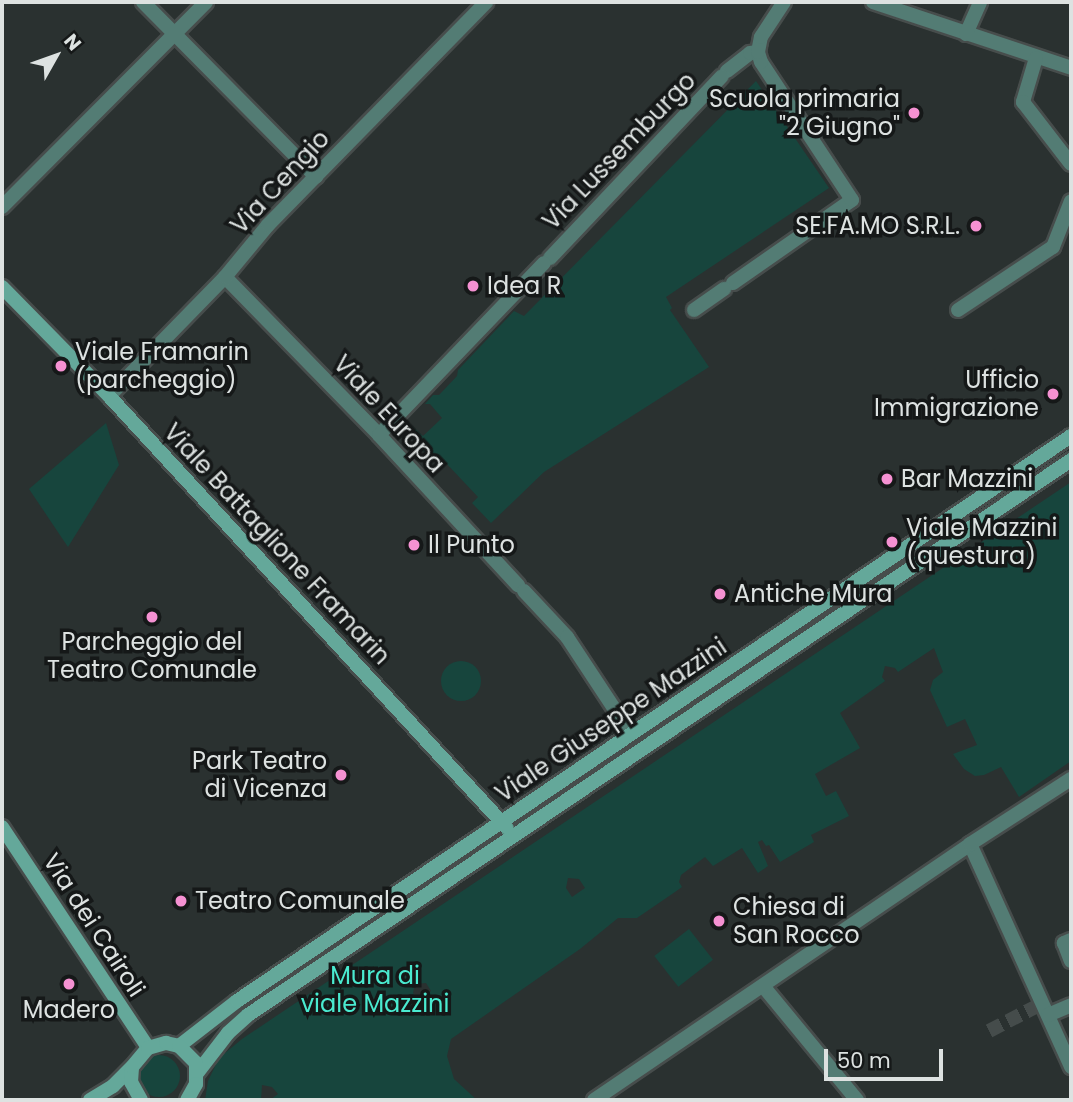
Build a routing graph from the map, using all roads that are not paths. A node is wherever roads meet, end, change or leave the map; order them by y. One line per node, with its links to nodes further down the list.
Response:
1 (143, 2): 7 (street)
2 (206, 2): 7 (street)
3 (486, 2): 13 (street, Via Cengio)
4 (784, 2): 9 (street)
5 (873, 2): 8 (street)
6 (980, 2): 8 (street)
7 (175, 33): 13 (street); 15 (street)
8 (966, 34): 10 (street)
9 (758, 52): 18 (street); 21 (street, Via Lussemburgo)
10 (1036, 58): 11 (street); 12 (street)
11 (1071, 68)
12 (1071, 164)
13 (316, 177): 16 (street, Via Cengio)
14 (1071, 201): 19 (street)
15 (2, 207)
16 (225, 277): 20 (street, Via Cengio); 21 (street, Viale Europa)
17 (2, 286): 20 (main road, Viale Battaglione Framarin)
18 (694, 310)
19 (958, 310)
20 (109, 396): 26 (main road, Viale Battaglione Framarin)
21 (379, 435): 24 (street, Viale Europa)
22 (1071, 436): 24 (main road, Viale Giuseppe Mazzini)
23 (1071, 460): 28 (main road, Viale Giuseppe Mazzini)
24 (631, 734): 26 (main road, Viale Giuseppe Mazzini)
25 (1071, 779): 29 (street)
26 (501, 821): 28 (main road, Viale Battaglione Framarin); 35 (main road, Viale Giuseppe Mazzini)
27 (4, 835): 36 (main road, Via dei Cairoli)
28 (514, 836): 39 (main road, Viale Giuseppe Mazzini)
29 (970, 844): 32 (street); 34 (street)
30 (1071, 940): 31 (street)
31 (1071, 961)
32 (763, 986): 43 (street); 44 (street)
33 (1071, 1005): 34 (street)
34 (1048, 1015): 38 (street)
35 (178, 1046): 36 (main road); 39 (main road)
36 (148, 1048): 37 (main road)
37 (132, 1067): 40 (main road); 41 (main road)
38 (1071, 1067)
39 (198, 1072): 42 (main road, Viale Giuseppe Mazzini)
40 (90, 1100)
41 (141, 1100)
42 (187, 1100)
43 (594, 1100)
44 (857, 1100)

